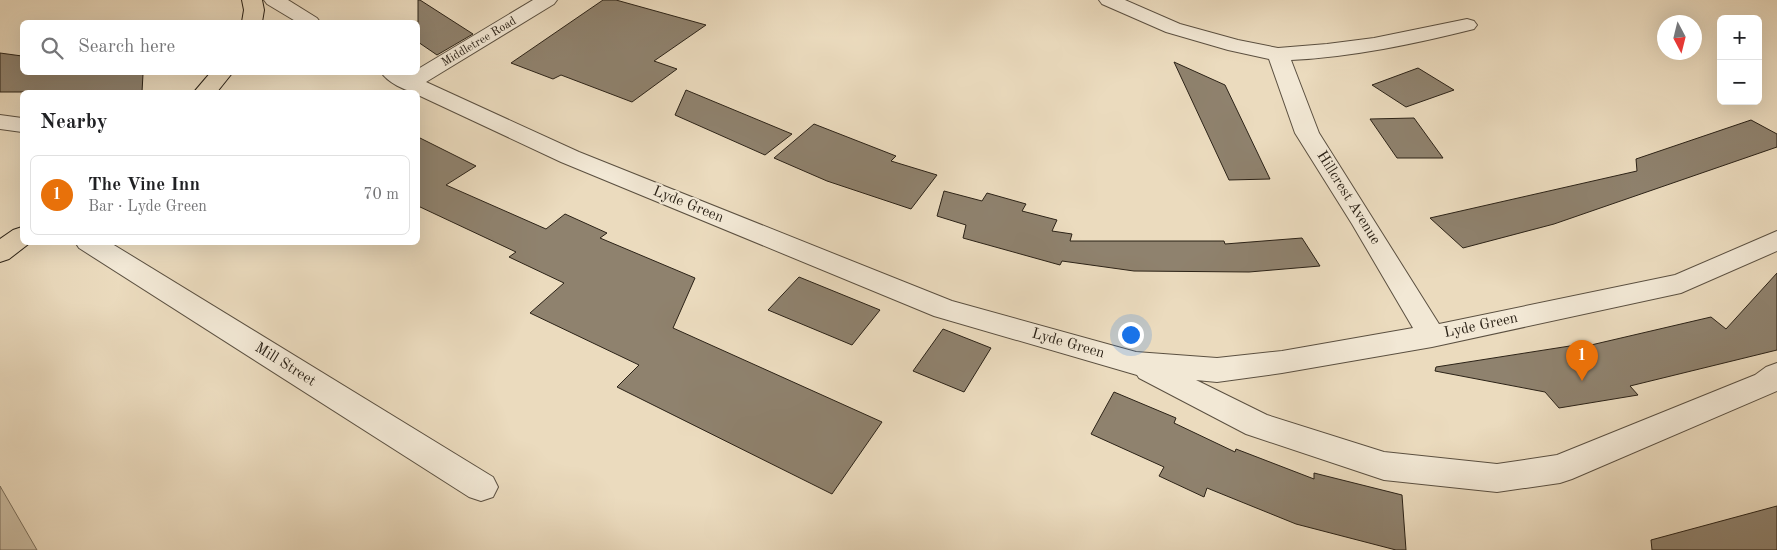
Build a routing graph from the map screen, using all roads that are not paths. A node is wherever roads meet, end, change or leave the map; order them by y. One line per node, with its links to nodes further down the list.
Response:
1 (252, 0): 5 (main road)
2 (274, 0): 6 (street)
3 (547, 0): 9 (street, Middletree Road)
4 (1109, 0): 8 (street)
5 (252, 20)
6 (307, 20)
7 (1468, 25): 8 (street)
8 (1278, 54): 19 (street, Hillcrest Avenue)
9 (420, 68)
10 (221, 75): 12 (main road)
11 (401, 78): 20 (street, Lyde Green)
12 (206, 90)
13 (0, 122): 14 (street)
14 (20, 126)
15 (20, 238): 18 (main road)
16 (1777, 240): 19 (street, Lyde Green)
17 (93, 245): 22 (street, Mill Street)
18 (0, 253)
19 (1432, 336): 20 (street, Lyde Green)
20 (1136, 363): 21 (street)
21 (1777, 375)
22 (481, 487)

